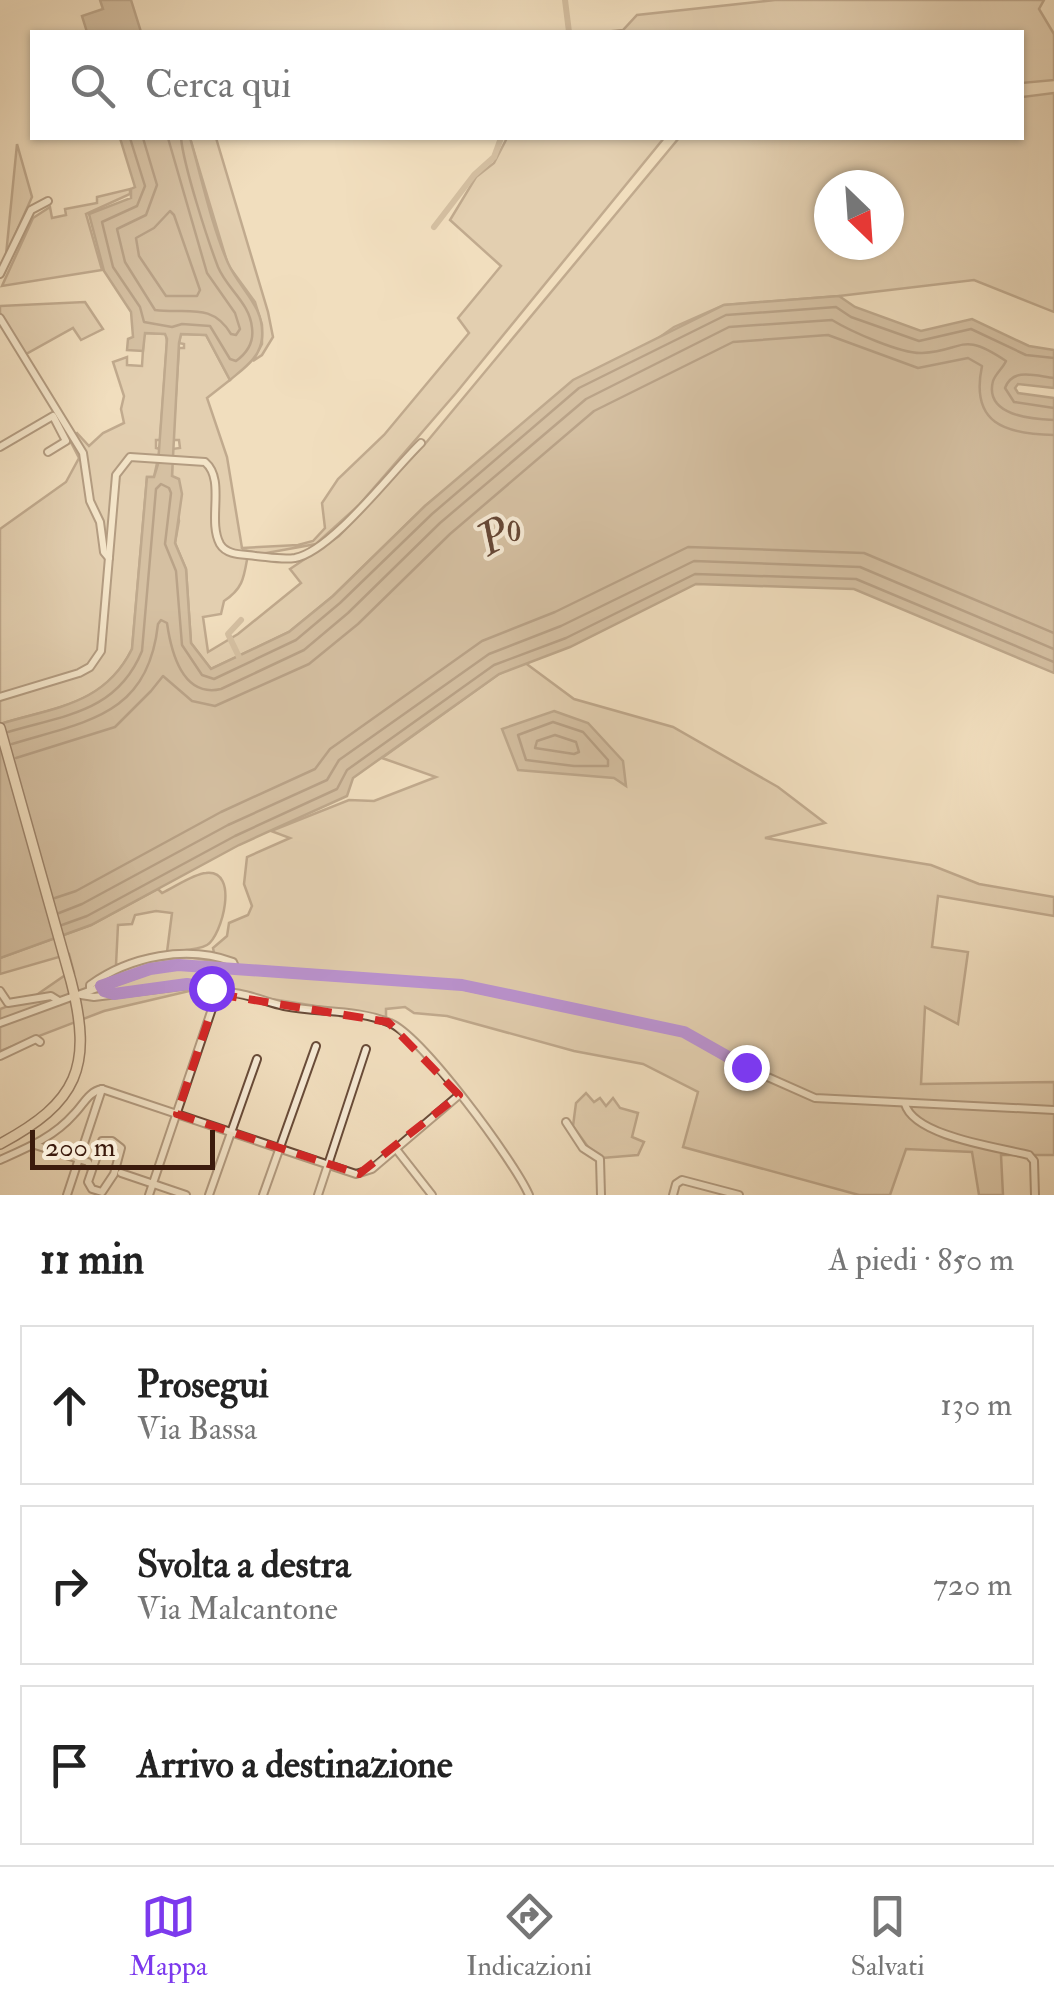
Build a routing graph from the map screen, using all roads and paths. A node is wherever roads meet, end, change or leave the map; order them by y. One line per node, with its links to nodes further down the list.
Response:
1 (48, 201): 2 (street)
2 (0, 274)
3 (0, 318): 4 (street)
4 (56, 415): 6 (street); 7 (street); 8 (street)
5 (421, 443): 8 (street)
6 (0, 447)
7 (48, 452)
8 (110, 558): 9 (street)
9 (0, 698)
10 (0, 728): 17 (main road)
11 (236, 969): 12 (street); 14 (street); 27 (street)
12 (101, 986): 14 (street); 15 (street)
13 (0, 990): 18 (street)
14 (92, 993): 15 (street); 17 (street)
15 (114, 994): 16 (street)
16 (216, 994): 26 (street); 29 (street)
17 (78, 996): 18 (street); 32 (main road)
18 (60, 1001): 19 (street)
19 (0, 1026)
20 (40, 1042): 23 (street)
21 (316, 1046): 35 (street)
22 (366, 1049): 38 (street)
23 (0, 1056)
24 (257, 1059): 31 (street)
25 (102, 1089): 29 (street); 33 (street); 37 (street)
26 (459, 1095): 34 (street); 48 (street)
27 (905, 1104): 28 (street); 52 (street)
28 (1054, 1110)
29 (176, 1114): 31 (street); 40 (street)
30 (566, 1122): 49 (street)
31 (231, 1133): 35 (street); 44 (street)
32 (0, 1144)
33 (34, 1144): 36 (street); 37 (street)
34 (396, 1148): 38 (street); 47 (street)
35 (280, 1150): 38 (street); 45 (street)
36 (0, 1160)
37 (88, 1162): 39 (street); 39 (street); 41 (street)
38 (328, 1166): 46 (street)
39 (117, 1170): 40 (street)
40 (153, 1184): 42 (street); 43 (street)
41 (68, 1195)
42 (149, 1195)
43 (186, 1195)
44 (209, 1195)
45 (264, 1195)
46 (318, 1195)
47 (432, 1195)
48 (529, 1195)
49 (601, 1195)
50 (673, 1195): 51 (street)
51 (738, 1195)
52 (1036, 1195)

